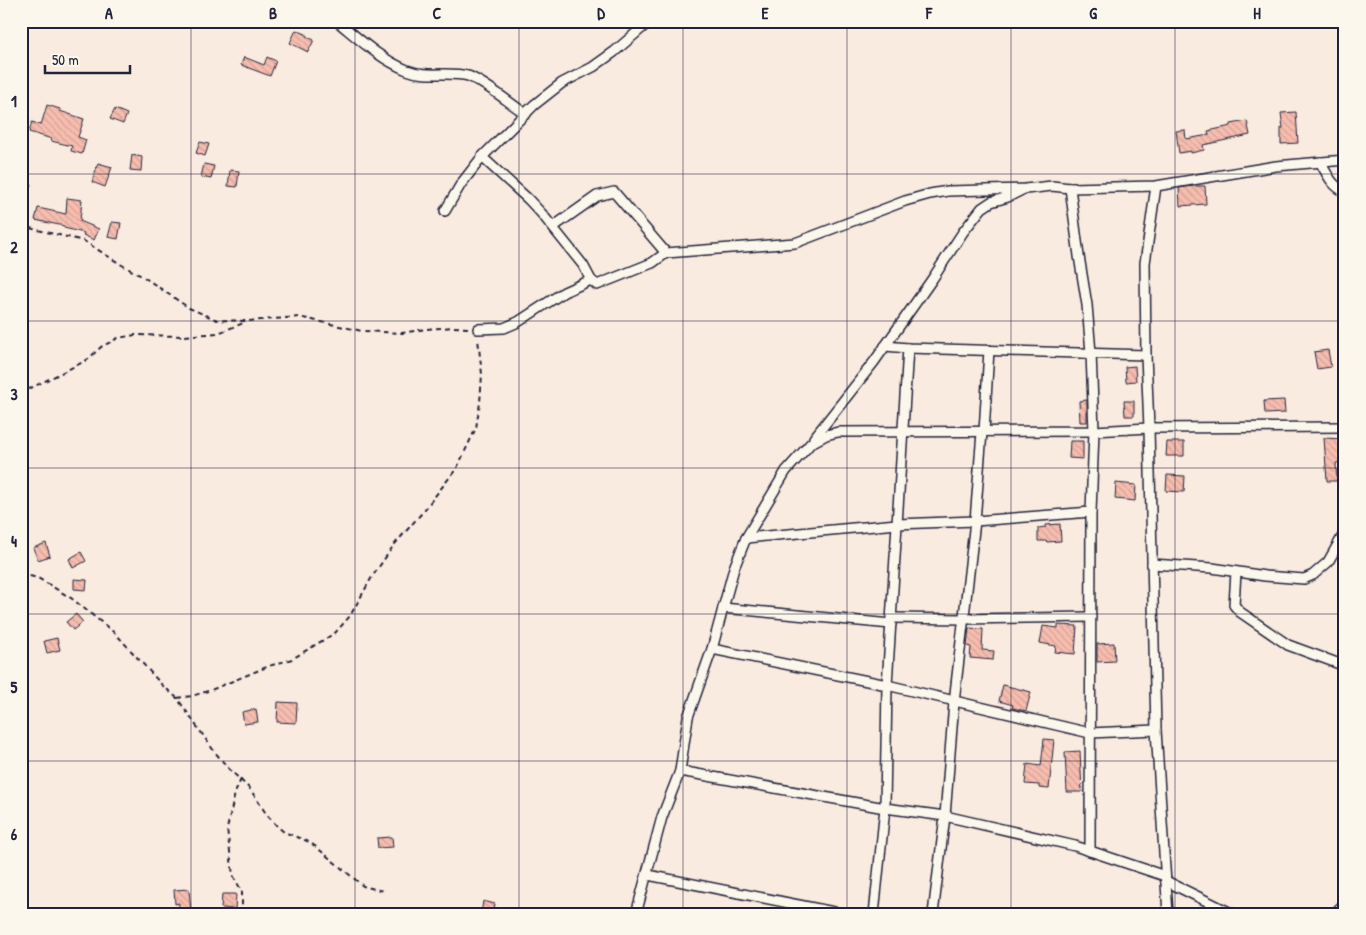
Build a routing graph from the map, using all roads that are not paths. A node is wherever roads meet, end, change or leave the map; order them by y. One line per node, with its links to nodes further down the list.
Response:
1 (337, 21): 3 (street)
2 (650, 21): 3 (street)
3 (526, 114): 4 (street)
4 (482, 157): 11 (street); 12 (street)
5 (1345, 160): 6 (street)
6 (1320, 162): 7 (street); 10 (street)
7 (1156, 186): 8 (street); 20 (street)
8 (1070, 188): 9 (street); 19 (street)
9 (1025, 189): 13 (street); 16 (street)
10 (1345, 192)
11 (444, 211)
12 (553, 227): 13 (street); 14 (street)
13 (666, 253): 14 (street)
14 (591, 280): 15 (street)
15 (478, 329)
16 (885, 346): 17 (street); 26 (street)
17 (908, 348): 18 (street); 25 (street)
18 (989, 350): 19 (street); 24 (street)
19 (1091, 353): 20 (street); 23 (street)
20 (1146, 355): 22 (street)
21 (1345, 427): 22 (street)
22 (1149, 428): 23 (street); 32 (street)
23 (1094, 431): 24 (street); 27 (street)
24 (983, 432): 25 (street); 28 (street)
25 (904, 433): 26 (street); 29 (street)
26 (811, 443): 31 (street)
27 (1091, 512): 28 (street); 35 (street)
28 (975, 521): 29 (street); 36 (street)
29 (897, 524): 31 (street); 37 (street)
30 (1345, 532): 33 (street)
31 (746, 538): 34 (street)
32 (1152, 564): 33 (street); 42 (street)
33 (1236, 572): 39 (street)
34 (723, 608): 37 (street); 38 (street)
35 (1091, 617): 36 (street); 43 (street)
36 (964, 619): 37 (street); 41 (street)
37 (891, 621): 40 (street)
38 (712, 650): 40 (street); 44 (street)
39 (1345, 666)
40 (888, 685): 41 (street); 45 (street)
41 (954, 702): 43 (street); 46 (street)
42 (1156, 730): 43 (street); 49 (street)
43 (1090, 733): 47 (street)
44 (680, 771): 45 (street); 48 (street)
45 (884, 808): 46 (street); 53 (street)
46 (945, 816): 47 (street); 54 (street)
47 (1090, 851): 49 (street)
48 (648, 875): 51 (street); 52 (street)
49 (1165, 879): 55 (street); 56 (street)
50 (1345, 903): 57 (street)
51 (636, 914)
52 (844, 914)
53 (874, 914)
54 (933, 914)
55 (1168, 914)
56 (1232, 914)
57 (1334, 914)

